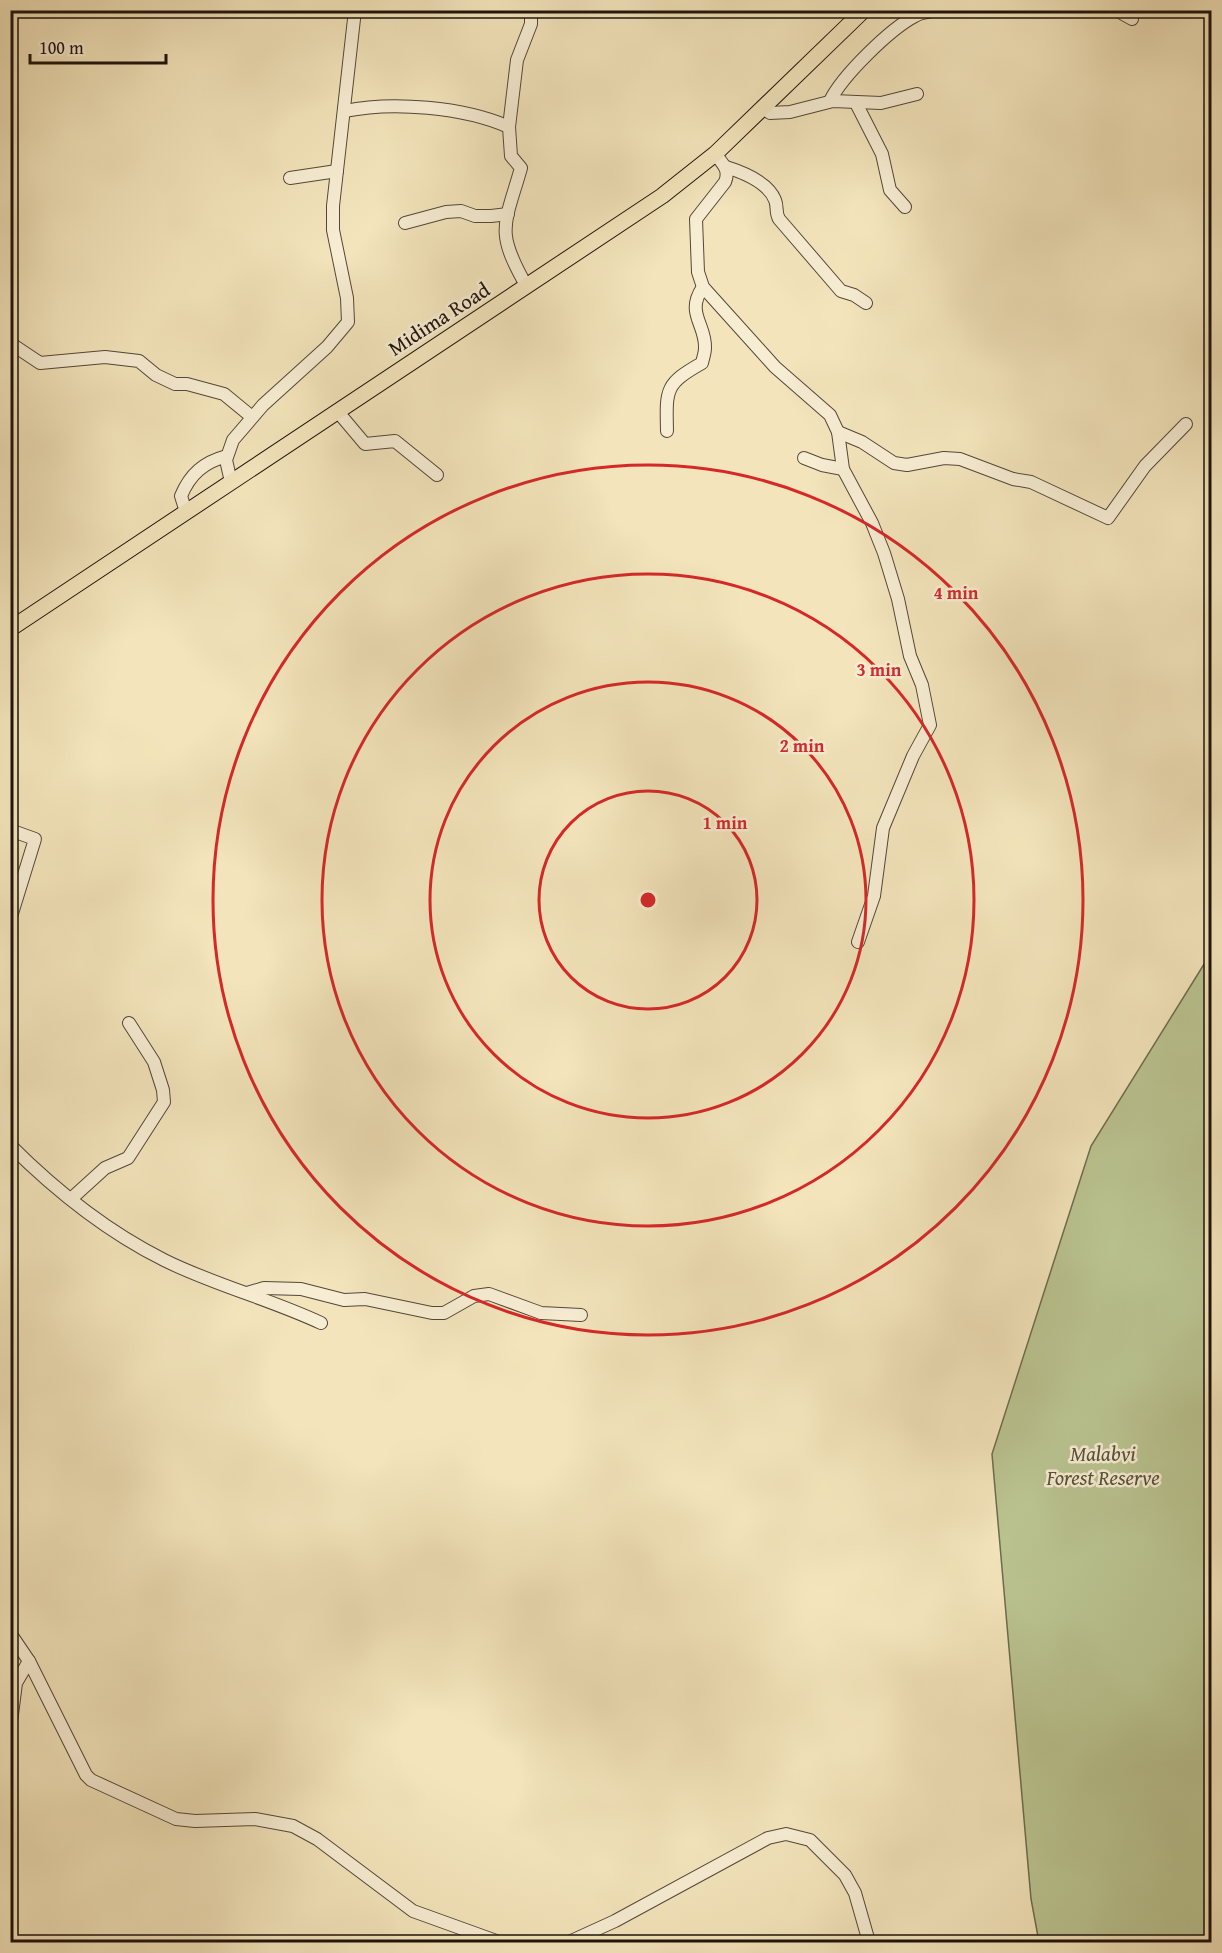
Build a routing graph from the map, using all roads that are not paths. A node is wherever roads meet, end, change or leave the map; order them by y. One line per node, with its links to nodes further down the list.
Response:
1 (355, 10): 11 (street)
2 (531, 10): 12 (street)
3 (864, 10): 10 (main road, Midima Road)
4 (933, 10): 8 (street)
5 (1116, 10): 6 (street)
6 (1132, 19)
7 (917, 94): 9 (street)
8 (830, 101): 9 (street); 10 (street)
9 (856, 103): 17 (street)
10 (762, 107): 13 (main road, Midima Road)
11 (345, 111): 12 (street); 15 (street)
12 (509, 127): 18 (street)
13 (715, 154): 14 (street); 20 (main road, Midima Road)
14 (726, 167): 21 (street); 22 (street)
15 (338, 171): 16 (street); 25 (street)
16 (290, 178)
17 (905, 207)
18 (508, 214): 19 (street); 20 (street)
19 (405, 223)
20 (526, 287): 24 (main road, Midima Road)
21 (703, 287): 27 (street); 28 (street)
22 (866, 303)
23 (10, 343): 25 (street)
24 (338, 412): 32 (street); 33 (main road, Midima Road)
25 (252, 417): 29 (street)
26 (1186, 424): 28 (street)
27 (667, 431)
28 (838, 432): 31 (street)
29 (227, 456): 33 (street); 34 (street)
30 (804, 458): 31 (street)
31 (843, 469): 38 (street)
32 (437, 475)
33 (231, 482): 34 (main road, Midima Road)
34 (186, 512): 35 (main road, Midima Road)
35 (10, 628)
36 (10, 830): 37 (street)
37 (10, 920)
38 (858, 942)
39 (129, 1023): 41 (street)
40 (10, 1145): 41 (street)
41 (72, 1198): 42 (street)
42 (247, 1293): 43 (street); 44 (street)
43 (581, 1315)
44 (321, 1323)
45 (10, 1633): 46 (street)
46 (29, 1661): 47 (street); 48 (street)
47 (10, 1730)
48 (499, 1942)
49 (569, 1942): 50 (street)
50 (869, 1942)

